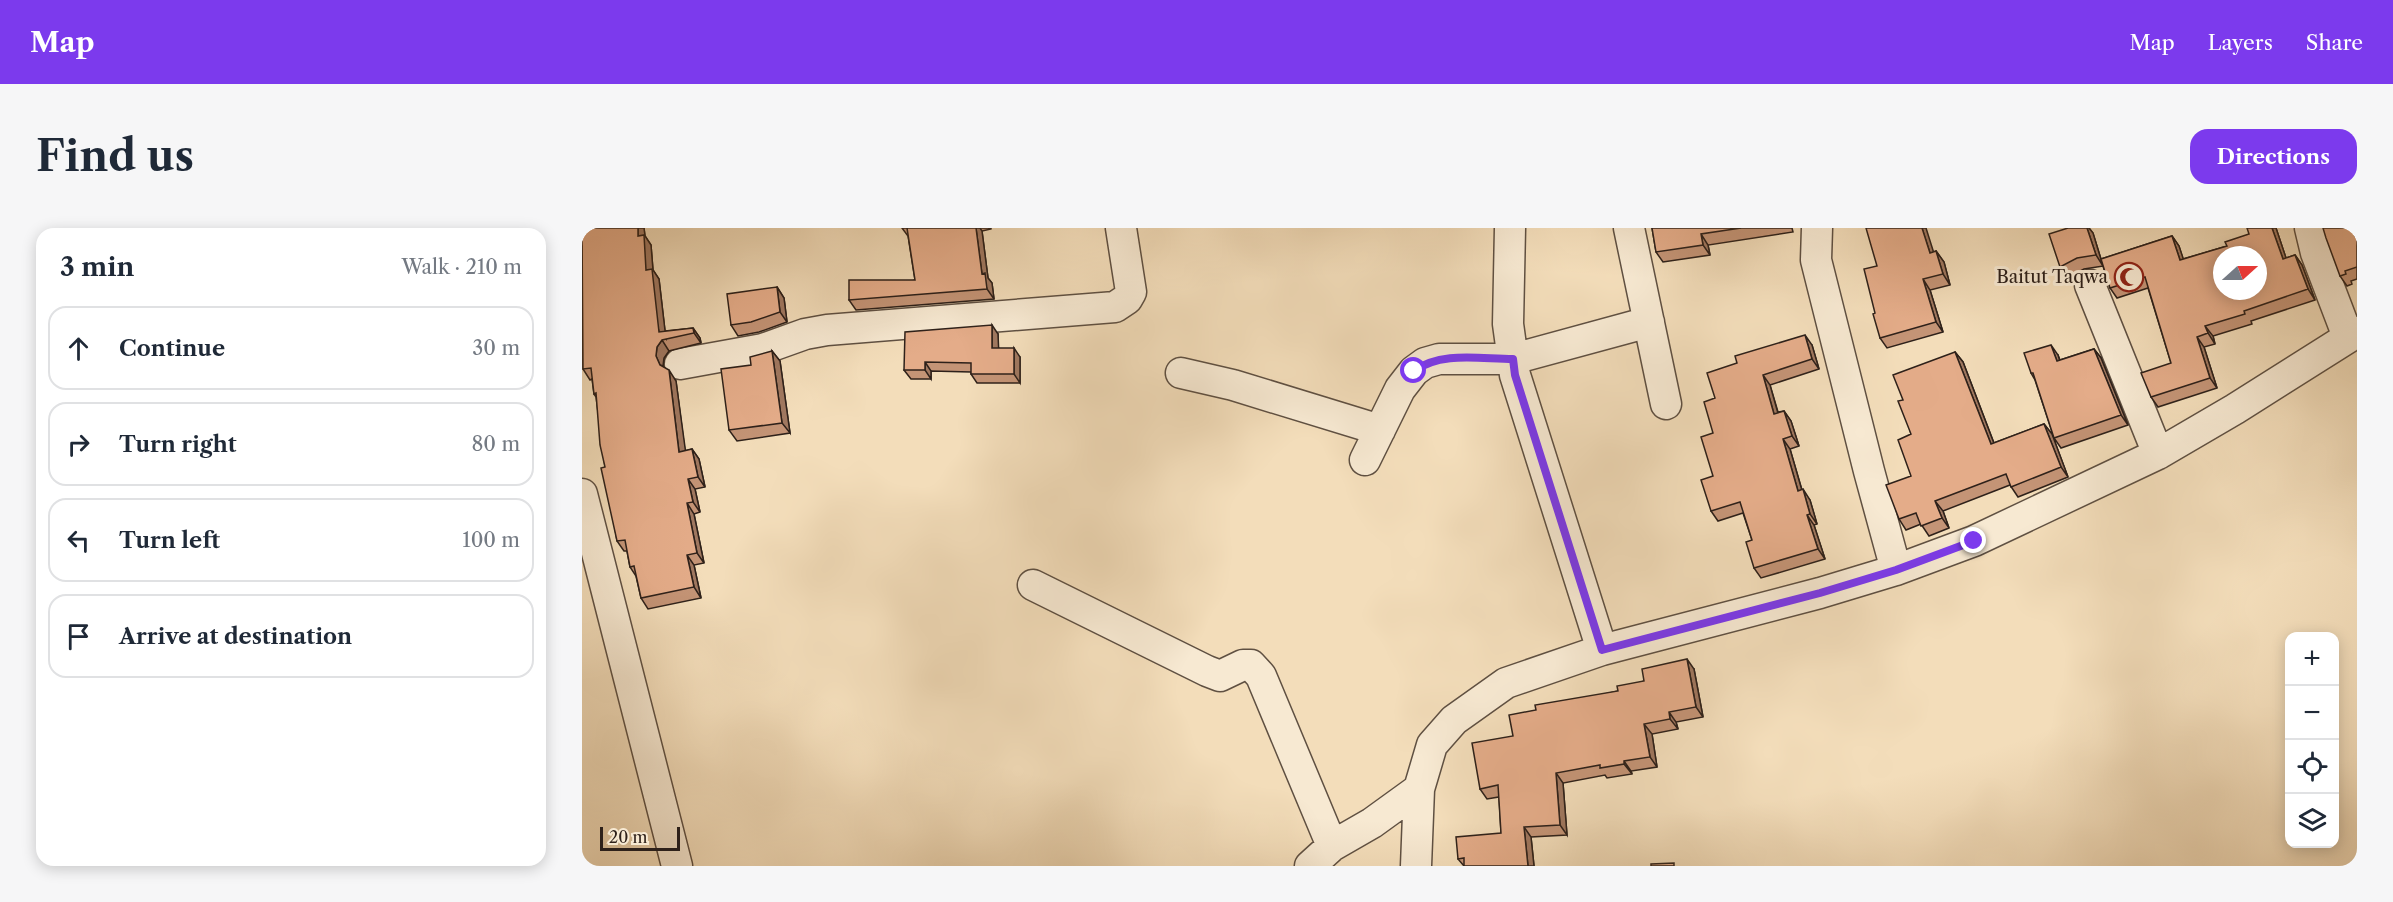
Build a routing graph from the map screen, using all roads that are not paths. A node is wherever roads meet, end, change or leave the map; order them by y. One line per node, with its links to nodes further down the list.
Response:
1 (1121, 228): 10 (street)
2 (1510, 228): 9 (street)
3 (1629, 228): 7 (street)
4 (1817, 228): 17 (street)
5 (2310, 228): 8 (street)
6 (2090, 285): 14 (street)
7 (1649, 322): 9 (street); 12 (street)
8 (2353, 335): 14 (street)
9 (1513, 359): 13 (street); 19 (street)
10 (680, 364)
11 (1181, 373): 13 (street)
12 (1666, 404)
13 (1380, 430): 15 (street)
14 (2158, 454): 17 (street)
15 (1365, 460)
16 (582, 494): 22 (street)
17 (1896, 570): 19 (street)
18 (1033, 585): 21 (street)
19 (1602, 650): 20 (street)
20 (1419, 789): 21 (street); 24 (street)
21 (1332, 846): 23 (street)
22 (677, 866)
23 (1310, 866)
24 (1416, 866)

